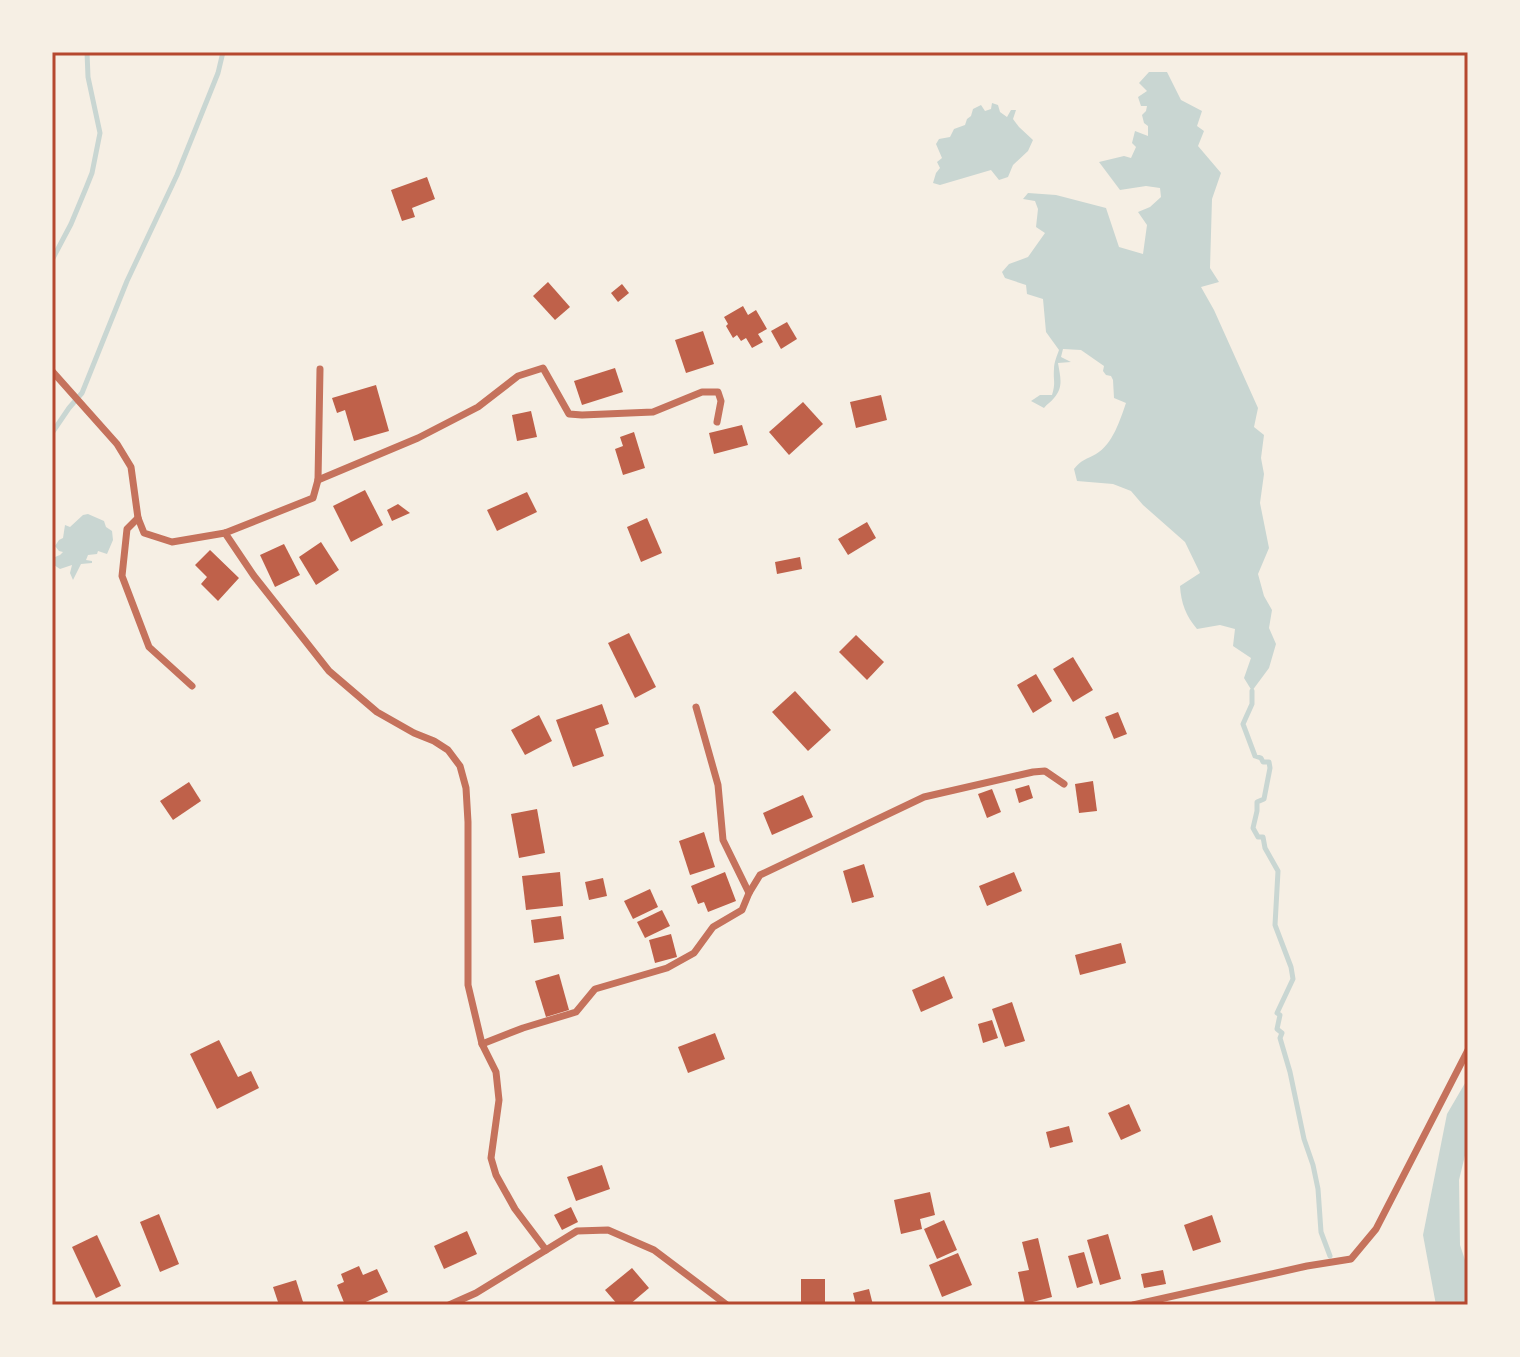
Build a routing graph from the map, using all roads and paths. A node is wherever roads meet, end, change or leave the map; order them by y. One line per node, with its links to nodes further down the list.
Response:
1 (320, 369): 4 (street)
2 (52, 371): 5 (street)
3 (717, 422): 4 (street)
4 (318, 480): 6 (street)
5 (138, 518): 6 (street); 7 (street)
6 (225, 533): 11 (street)
7 (192, 686)
8 (696, 707): 10 (street)
9 (1064, 784): 10 (street)
10 (749, 893): 11 (street)
11 (482, 1044): 13 (street)
12 (1468, 1050): 16 (street)
13 (546, 1250): 14 (street); 15 (street)
14 (449, 1305)
15 (727, 1305)
16 (1133, 1305)

